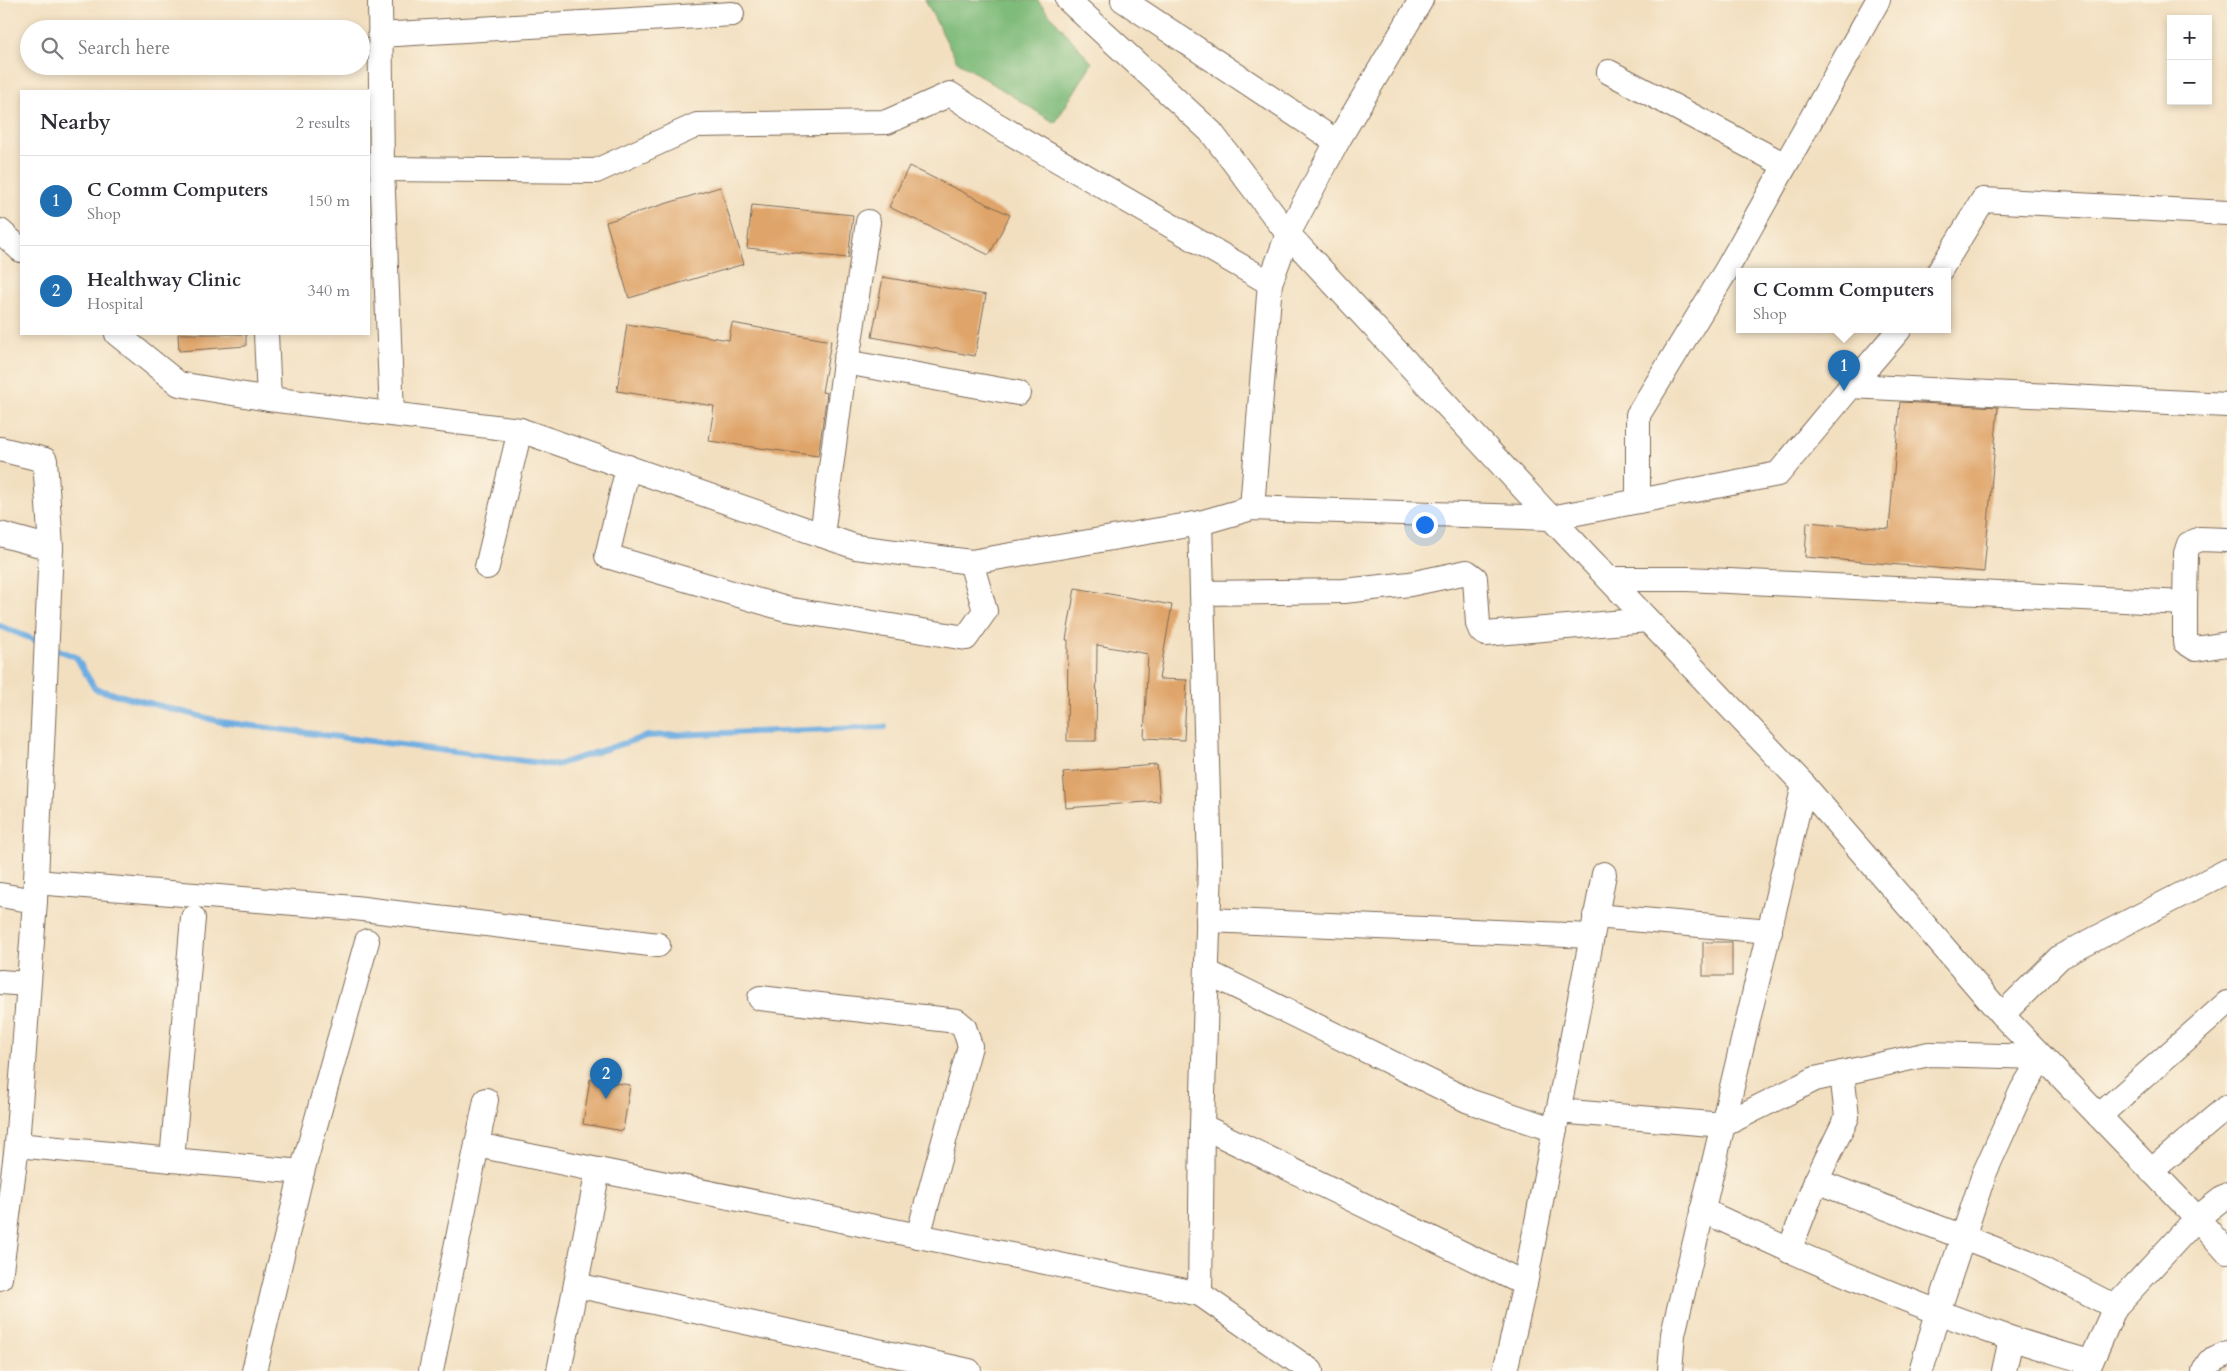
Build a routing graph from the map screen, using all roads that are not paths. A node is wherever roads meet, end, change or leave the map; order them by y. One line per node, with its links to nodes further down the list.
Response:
1 (380, 0): 7 (street)
2 (1068, 0): 15 (street)
3 (1123, 0): 9 (street)
4 (1421, 0): 9 (street)
5 (1878, 0): 10 (street)
6 (732, 14): 7 (street)
7 (380, 35): 11 (street)
8 (1609, 72): 10 (street)
9 (1337, 142): 15 (street)
10 (1785, 165): 31 (street)
11 (382, 168): 18 (street); 27 (street)
12 (2227, 213): 17 (street)
13 (868, 222): 22 (street)
14 (0, 231): 16 (street)
15 (1288, 234): 18 (street); 33 (street)
16 (20, 249)
17 (1941, 268)
18 (1270, 283): 32 (street)
19 (1896, 333): 23 (street)
20 (118, 335): 25 (street)
21 (266, 335): 25 (street)
22 (845, 362): 24 (street); 36 (street)
23 (1851, 386): 26 (street); 31 (street)
24 (1018, 393)
25 (269, 399): 27 (street)
26 (2227, 405)
27 (392, 414): 28 (street)
28 (520, 430): 30 (street); 40 (street)
29 (0, 449): 38 (street)
30 (628, 467): 36 (street); 39 (street)
31 (1638, 501): 33 (street)
32 (1252, 508): 33 (street); 34 (street)
33 (1551, 518): 41 (street)
34 (1200, 523): 39 (street); 42 (street)
35 (0, 534): 38 (street)
36 (822, 535): 39 (street)
37 (2227, 540): 43 (street)
38 (51, 548): 49 (street)
39 (970, 562)
40 (487, 567)
41 (1609, 579): 43 (street); 44 (street)
42 (1202, 593): 44 (street); 52 (street)
43 (2185, 603): 45 (street)
44 (1647, 620): 46 (street)
45 (2227, 644)
46 (1804, 785): 54 (street); 62 (street)
47 (2227, 871): 62 (street)
48 (1604, 874): 53 (street)
49 (36, 891): 50 (street); 56 (street); 59 (street)
50 (0, 895)
51 (193, 918): 73 (street)
52 (1208, 920): 53 (street); 57 (street)
53 (1594, 926): 54 (street); 68 (street)
54 (1770, 931): 69 (street)
55 (367, 941): 76 (street)
56 (658, 945)
57 (1207, 972): 68 (street); 70 (street)
58 (0, 982): 59 (street)
59 (28, 984): 71 (street)
60 (760, 998): 82 (street)
61 (2227, 1003): 67 (street)
62 (2002, 1015): 63 (street)
63 (2042, 1057): 64 (street); 67 (street); 83 (street)
64 (1842, 1073): 69 (street); 77 (street)
65 (486, 1100): 72 (street)
66 (2227, 1107): 75 (street)
67 (2099, 1116): 75 (street)
68 (1557, 1120): 69 (street); 87 (street)
69 (1723, 1125): 79 (street)
70 (1202, 1126): 87 (street); 89 (street)
71 (17, 1144): 73 (street); 81 (street)
72 (477, 1145): 74 (street); 96 (street)
73 (172, 1160): 76 (street)
74 (598, 1170): 82 (street); 88 (street)
75 (2151, 1171): 80 (street)
76 (302, 1172): 95 (street)
77 (1816, 1181): 83 (street); 84 (street)
78 (2227, 1195): 80 (street)
79 (1702, 1210): 84 (street); 101 (street)
80 (2197, 1218): 85 (street); 90 (street)
81 (3, 1222): 86 (street)
82 (918, 1236): 89 (street)
83 (1964, 1237): 90 (street); 91 (street)
84 (1789, 1251): 91 (street)
85 (2227, 1252)
86 (0, 1278)
87 (1525, 1284): 100 (street)
88 (576, 1285): 97 (street); 98 (street)
89 (1200, 1294): 99 (street)
90 (2115, 1307): 94 (street)
91 (1938, 1312): 92 (street); 102 (street)
92 (2011, 1339): 94 (street); 103 (street)
93 (2227, 1354): 104 (street)
94 (2088, 1366)
95 (254, 1371)
96 (431, 1371)
97 (560, 1371)
98 (969, 1371)
99 (1311, 1371)
100 (1505, 1371)
101 (1670, 1371)
102 (1921, 1371)
103 (2004, 1371)
104 (2204, 1371)

